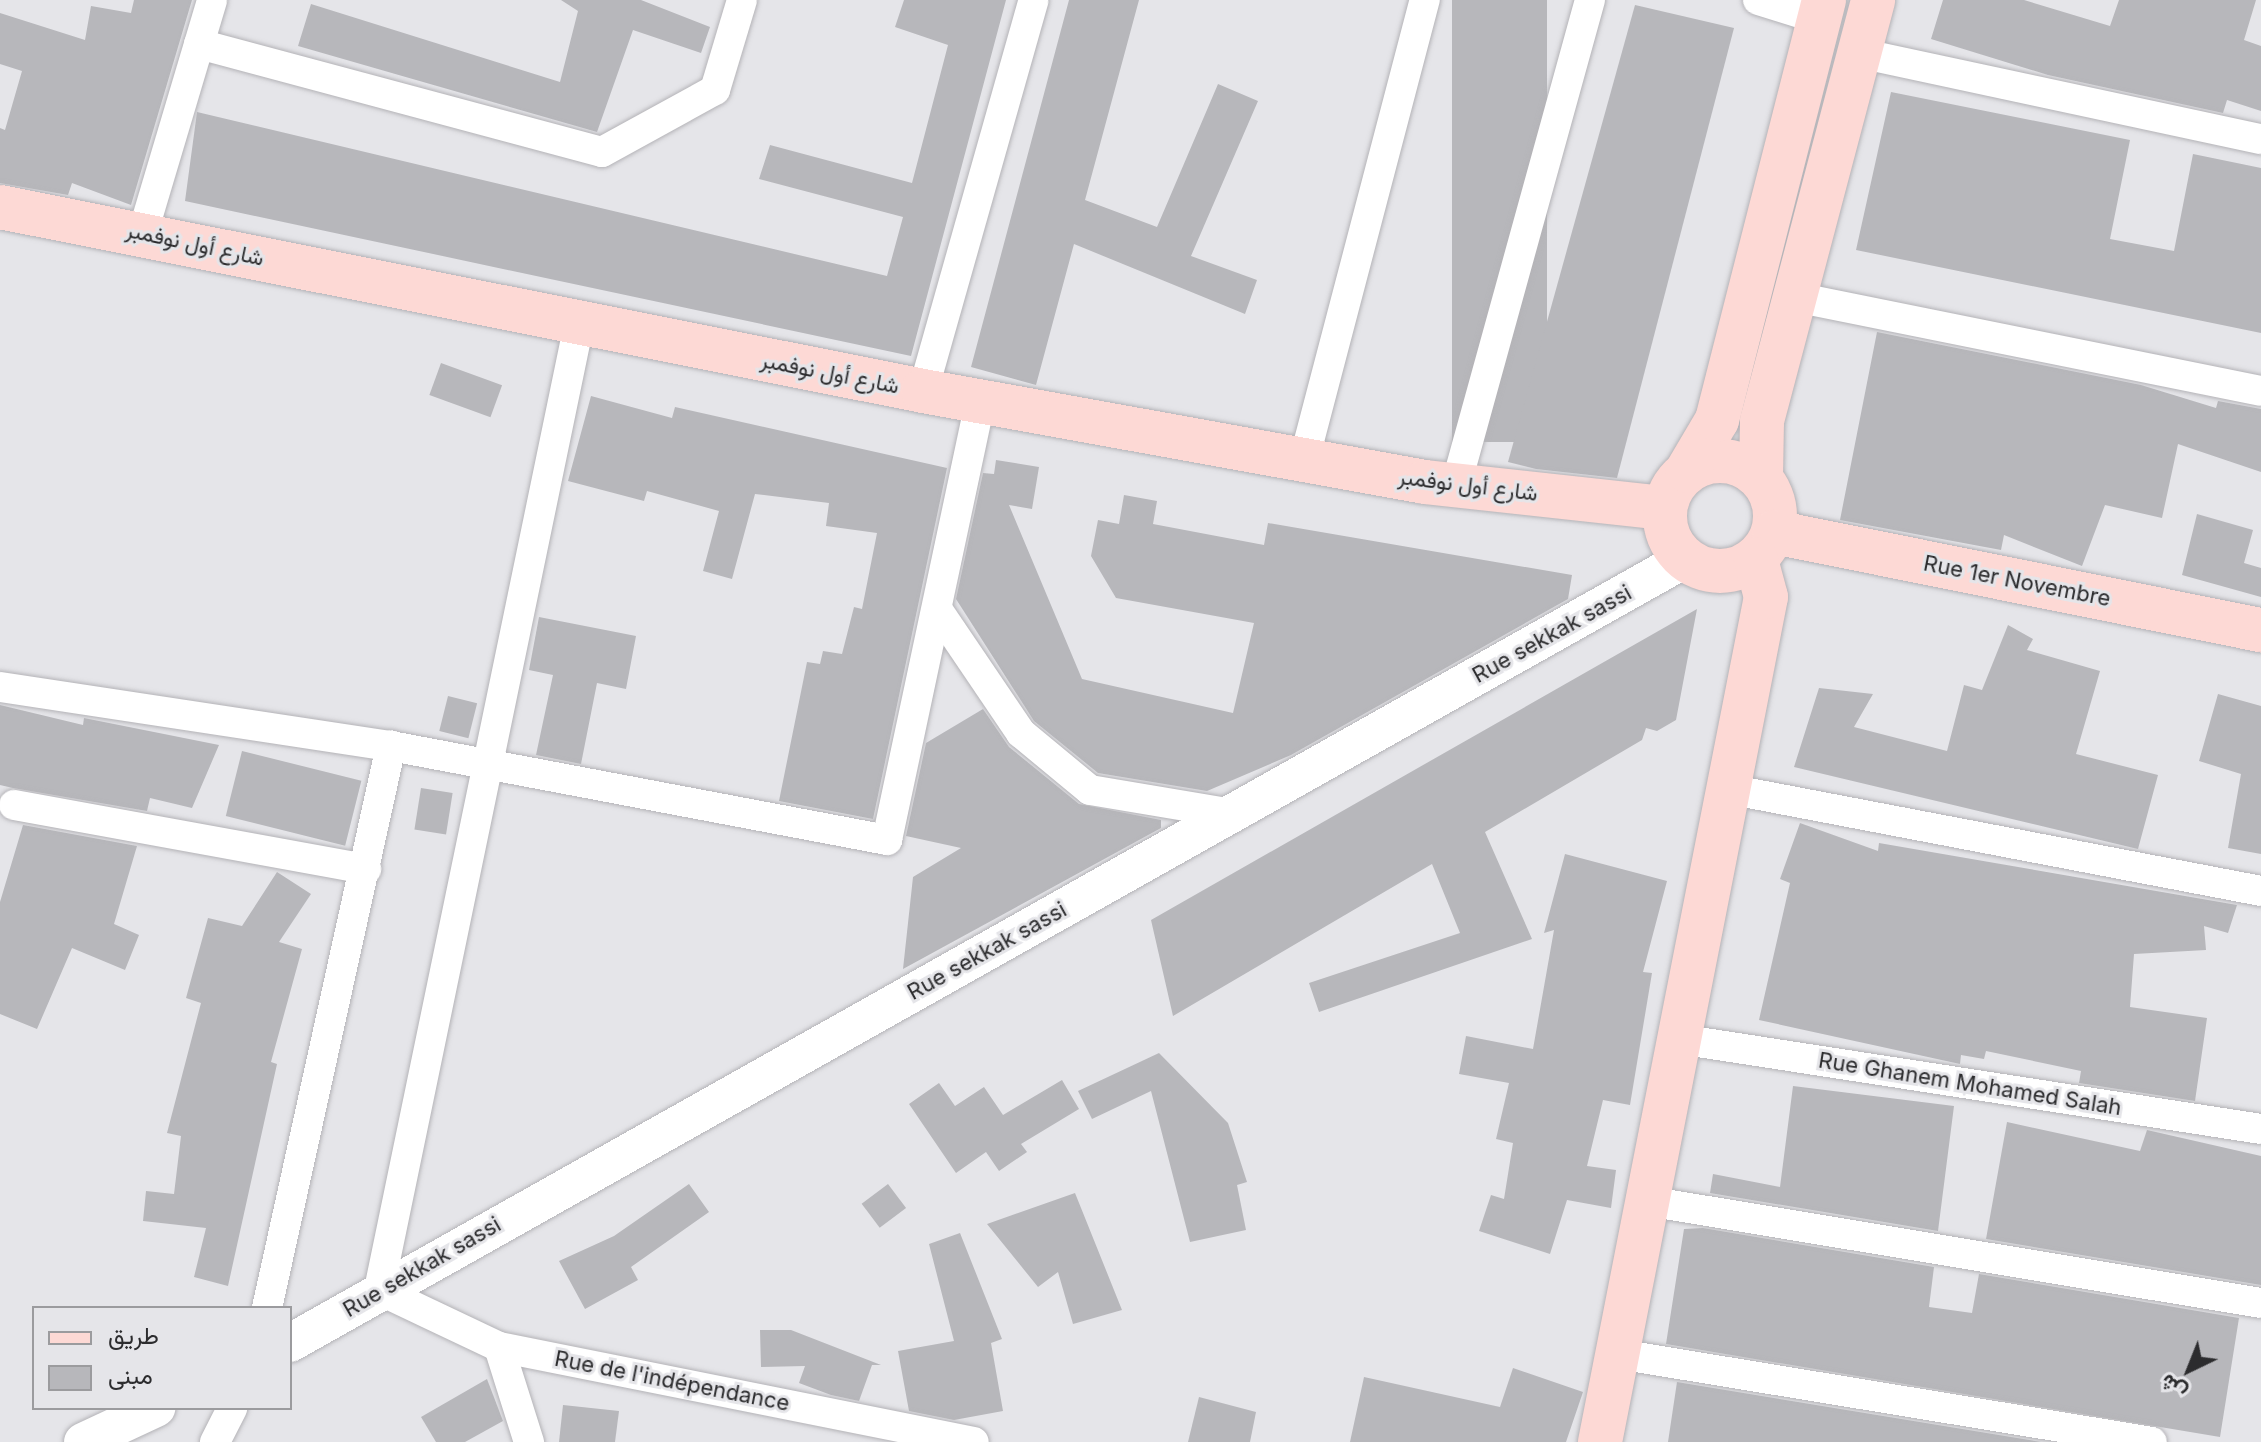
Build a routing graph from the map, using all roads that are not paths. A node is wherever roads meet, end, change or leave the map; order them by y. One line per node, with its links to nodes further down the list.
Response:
1 (212, 0): 9 (street)
2 (742, 0): 9 (street)
3 (1034, 0): 16 (street)
4 (1425, 0): 19 (street)
5 (1590, 0): 22 (street)
6 (1758, 0): 8 (street)
7 (1873, 0): 10 (main road)
8 (1821, 10): 20 (main road)
9 (199, 44): 13 (street)
10 (1859, 53): 11 (street); 14 (main road)
11 (2261, 139)
12 (0, 207): 13 (main road, شارع أول نوفمبر)
13 (143, 232): 15 (main road, شارع أول نوفمبر)
14 (1795, 297): 17 (street); 21 (main road)
15 (579, 324): 16 (main road, شارع أول نوفمبر); 30 (street)
16 (923, 391): 18 (main road, شارع أول نوفمبر)
17 (2261, 391)
18 (980, 401): 19 (main road, شارع أول نوفمبر); 26 (street)
19 (1304, 460): 22 (main road, شارع أول نوفمبر)
20 (1687, 471): 21 (main road); 23 (main road)
21 (1761, 478): 24 (main road)
22 (1456, 485): 23 (main road, شارع أول نوفمبر)
23 (1664, 508): 25 (main road)
24 (1765, 546): 25 (main road); 27 (main road, Rue 1er Novembre); 31 (main road)
25 (1685, 559): 33 (street, Rue sekkak sassi)
26 (937, 609): 30 (street); 33 (street)
27 (2261, 630)
28 (0, 687): 29 (street)
29 (391, 746): 30 (street); 34 (street)
30 (489, 764): 39 (street)
31 (1728, 789): 35 (street); 36 (main road)
32 (14, 805): 34 (street)
33 (1233, 814): 39 (street, Rue sekkak sassi)
34 (366, 869): 41 (street)
35 (2261, 891)
36 (1679, 1039): 37 (street, Rue Ghanem Mohamed Salah); 38 (main road)
37 (2261, 1129)
38 (1647, 1201): 40 (street); 44 (main road)
39 (379, 1290): 42 (street, Rue sekkak sassi); 43 (street, Rue de l'indépendance)
40 (2261, 1303)
41 (267, 1306)
42 (292, 1342)
43 (499, 1347): 49 (street); 50 (street, Rue de l'indépendance)
44 (1618, 1354): 51 (main road); 52 (street)
45 (152, 1410): 47 (street)
46 (231, 1410): 48 (street)
47 (83, 1442)
48 (215, 1442)
49 (529, 1442)
50 (974, 1442)
51 (1600, 1442)
52 (2152, 1442)

